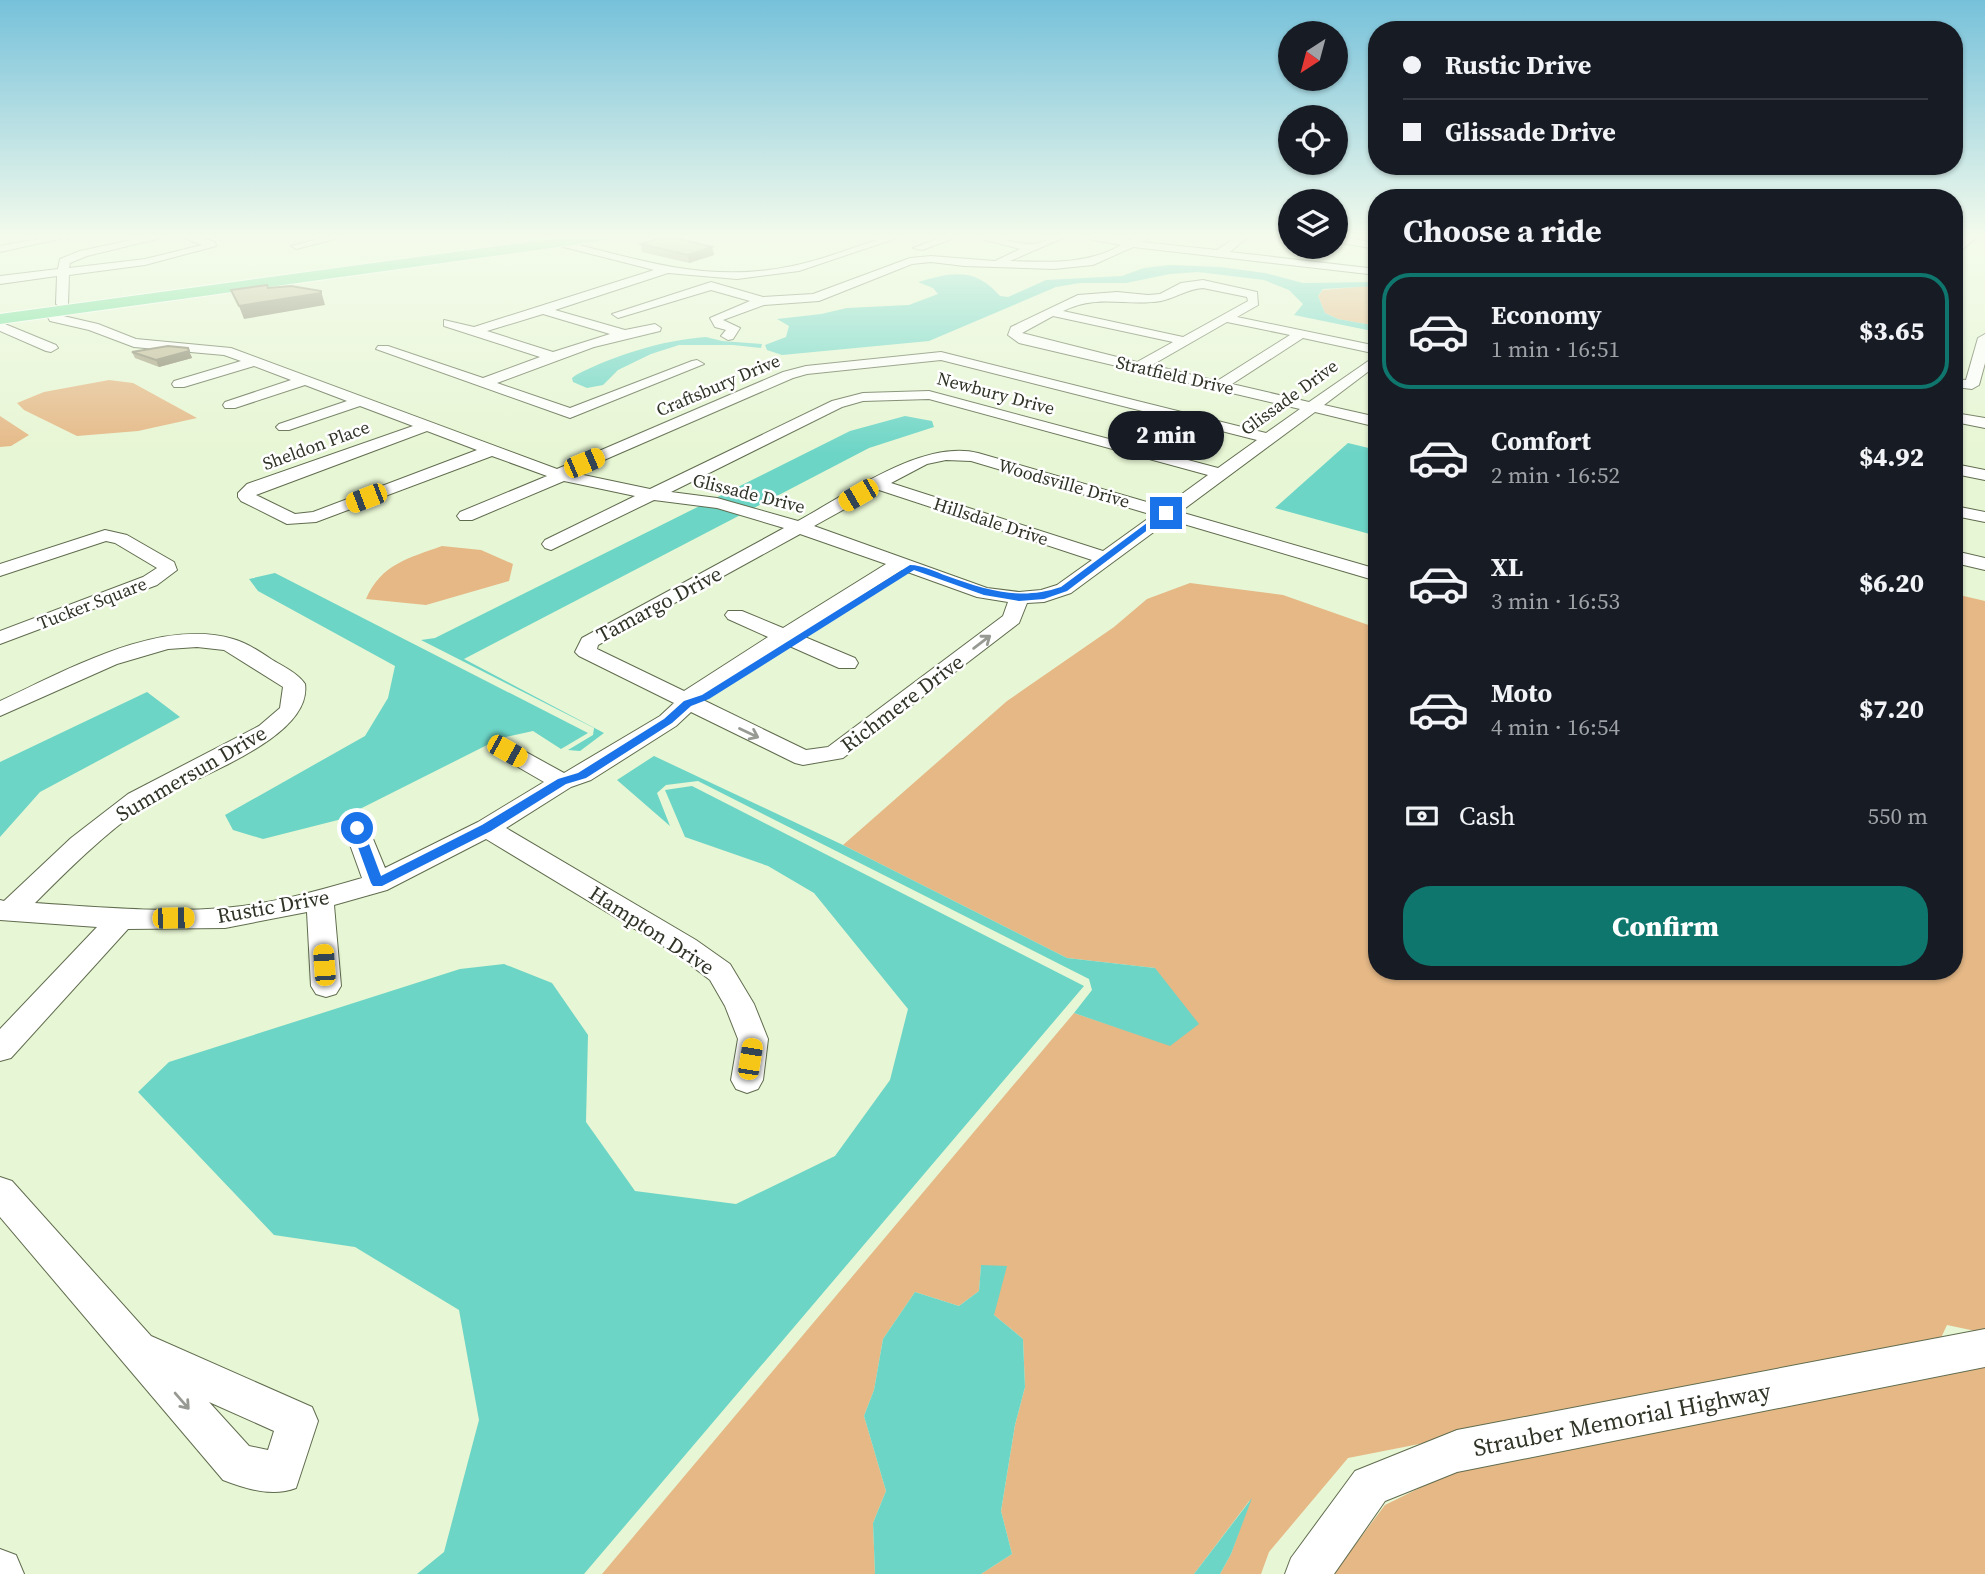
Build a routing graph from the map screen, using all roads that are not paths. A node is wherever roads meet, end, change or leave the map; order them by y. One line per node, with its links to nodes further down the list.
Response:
1 (57, 308): 11 (highway)
2 (60, 308): 14 (highway)
3 (63, 308): 17 (street, Glissade Drive); 17 (street, Glissade Drive)
4 (550, 308): 9 (street)
5 (636, 308): 12 (street)
6 (742, 308): 22 (street)
7 (1058, 308): 10 (street)
8 (1242, 308): 13 (street)
9 (547, 311): 19 (street); 20 (street)
10 (1050, 312): 23 (street); 32 (street, Stratfield Drive)
11 (0, 313)
12 (618, 314)
13 (1225, 317): 21 (street); 23 (street)
14 (0, 319)
15 (449, 323): 19 (street)
16 (0, 326): 25 (street)
17 (93, 327): 29 (street, Glissade Drive)
18 (655, 328): 20 (street)
19 (475, 331): 28 (street)
20 (621, 333): 28 (street)
21 (1301, 334): 26 (street); 39 (street)
22 (727, 336)
23 (1184, 341): 32 (street)
24 (1984, 344): 38 (street)
25 (51, 348)
26 (1368, 348)
27 (383, 349): 36 (street)
28 (556, 358): 36 (street)
29 (257, 361): 34 (street, Glissade Drive); 37 (street)
30 (697, 364): 36 (street)
31 (1368, 366): 33 (street, Glissade Drive)
32 (1139, 367): 39 (street, Stratfield Drive)
33 (1351, 378): 35 (street); 42 (street, Glissade Drive)
34 (306, 380): 40 (street, Glissade Drive); 41 (street)
35 (1368, 382)
36 (484, 383)
37 (179, 384)
38 (1963, 384)
39 (1220, 385): 42 (street, Stratfield Drive)
40 (361, 401): 46 (street, Glissade Drive); 47 (street)
41 (230, 405)
42 (1311, 406): 43 (street, Stratfield Drive); 48 (street, Glissade Drive)
43 (1368, 420)
44 (1963, 420): 45 (street)
45 (1985, 424)
46 (427, 426): 49 (street, Glissade Drive); 49 (street, Sheldon Place)
47 (284, 427)
48 (1268, 438): 51 (street, Glissade Drive); 52 (street, Craftsbury Drive)
49 (492, 450): 52 (street, Glissade Drive)
50 (1963, 471): 53 (street)
51 (1219, 473): 55 (street, Newbury Drive); 57 (street, Glissade Drive)
52 (560, 475): 55 (street, Glissade Drive); 58 (street, Craftsbury Drive)
53 (1985, 475)
54 (876, 484): 57 (street, Woodsville Drive); 60 (street, Woodsville Drive); 62 (street, Hillsdale Drive)
55 (654, 495): 60 (street, Glissade Drive); 61 (street, Newbury Drive)
56 (1963, 512): 59 (street)
57 (1166, 513): 62 (street, Glissade Drive); 67 (street, Woodsville Drive)
58 (466, 516)
59 (1985, 517)
60 (794, 531): 65 (street, Glissade Drive); 73 (street, Tamargo Drive)
61 (551, 544)
62 (1105, 558): 68 (street, Glissade Drive)
63 (1963, 559): 64 (street)
64 (1985, 564)
65 (907, 565): 68 (street, Glissade Drive); 71 (street, Rustic Drive)
66 (0, 570): 70 (street, Tucker Square)
67 (1368, 572)
68 (1019, 598): 73 (street, Richmere Drive, one-way to 68)
69 (735, 615): 71 (street)
70 (0, 638)
71 (789, 639): 72 (street); 73 (street, Rustic Drive)
72 (847, 663)
73 (687, 703): 76 (street, Rustic Drive)
74 (0, 709): 81 (street, Summersun Drive)
75 (507, 751): 76 (street)
76 (562, 782): 78 (street, Rustic Drive)
77 (357, 828): 79 (street)
78 (486, 828): 79 (street, Rustic Drive); 85 (street, Hampton Drive)
79 (377, 883): 80 (street, Rustic Drive)
80 (320, 900): 82 (street, Rustic Drive); 83 (street)
81 (5, 911): 82 (street, Rustic Drive)
82 (121, 919): 84 (street)
83 (326, 986)
84 (0, 1049)
85 (747, 1080)
86 (0, 1192): 88 (street)
87 (1985, 1348): 89 (street, Strauber Memorial Highway)
88 (138, 1350)
89 (1307, 1574)

